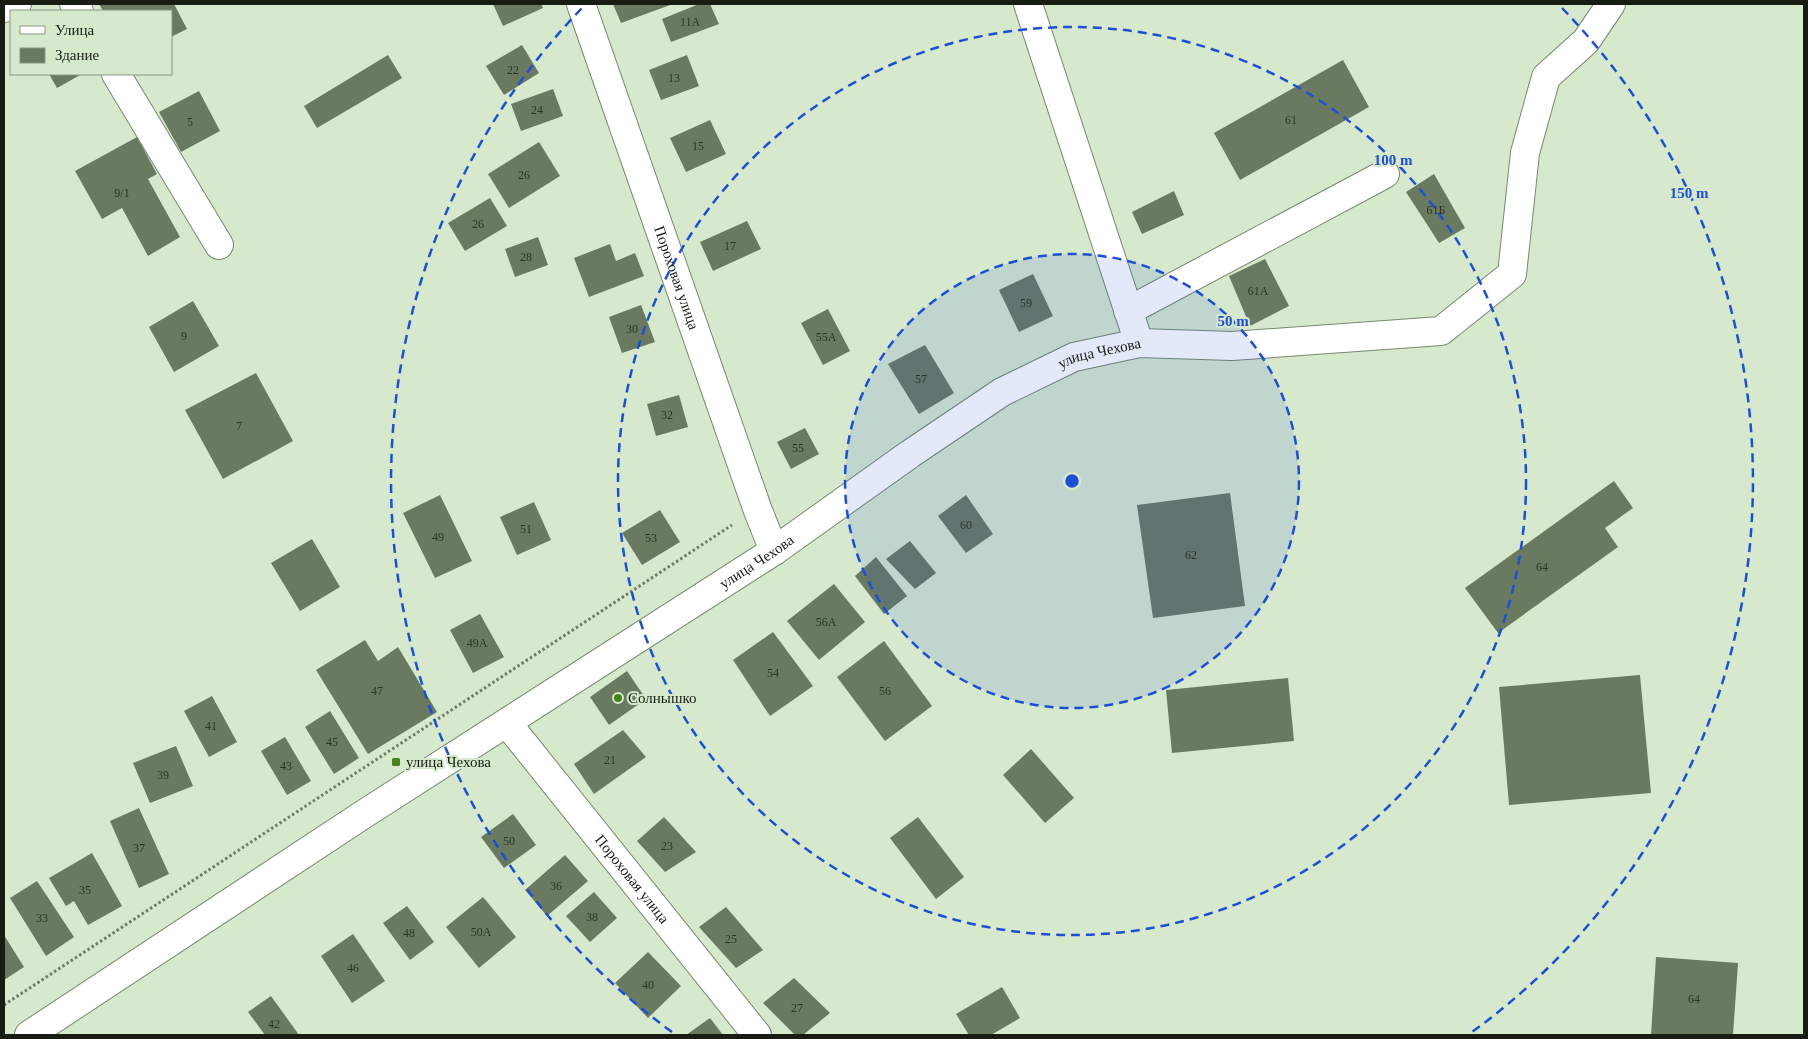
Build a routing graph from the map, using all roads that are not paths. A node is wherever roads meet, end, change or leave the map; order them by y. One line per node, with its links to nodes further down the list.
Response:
1 (17, 4): 5 (street)
2 (581, 4): 11 (street, Пороховая улица)
3 (1028, 4): 9 (street)
4 (1611, 4): 10 (street, улица Чехова)
5 (4, 8)
6 (117, 75): 8 (street)
7 (1385, 174): 9 (street)
8 (219, 245)
9 (1128, 311): 10 (street)
10 (1138, 343): 11 (street, улица Чехова)
11 (774, 551): 12 (street, улица Чехова)
12 (506, 723): 13 (street, улица Чехова); 14 (street, Пороховая улица)
13 (29, 1035)
14 (757, 1035)

